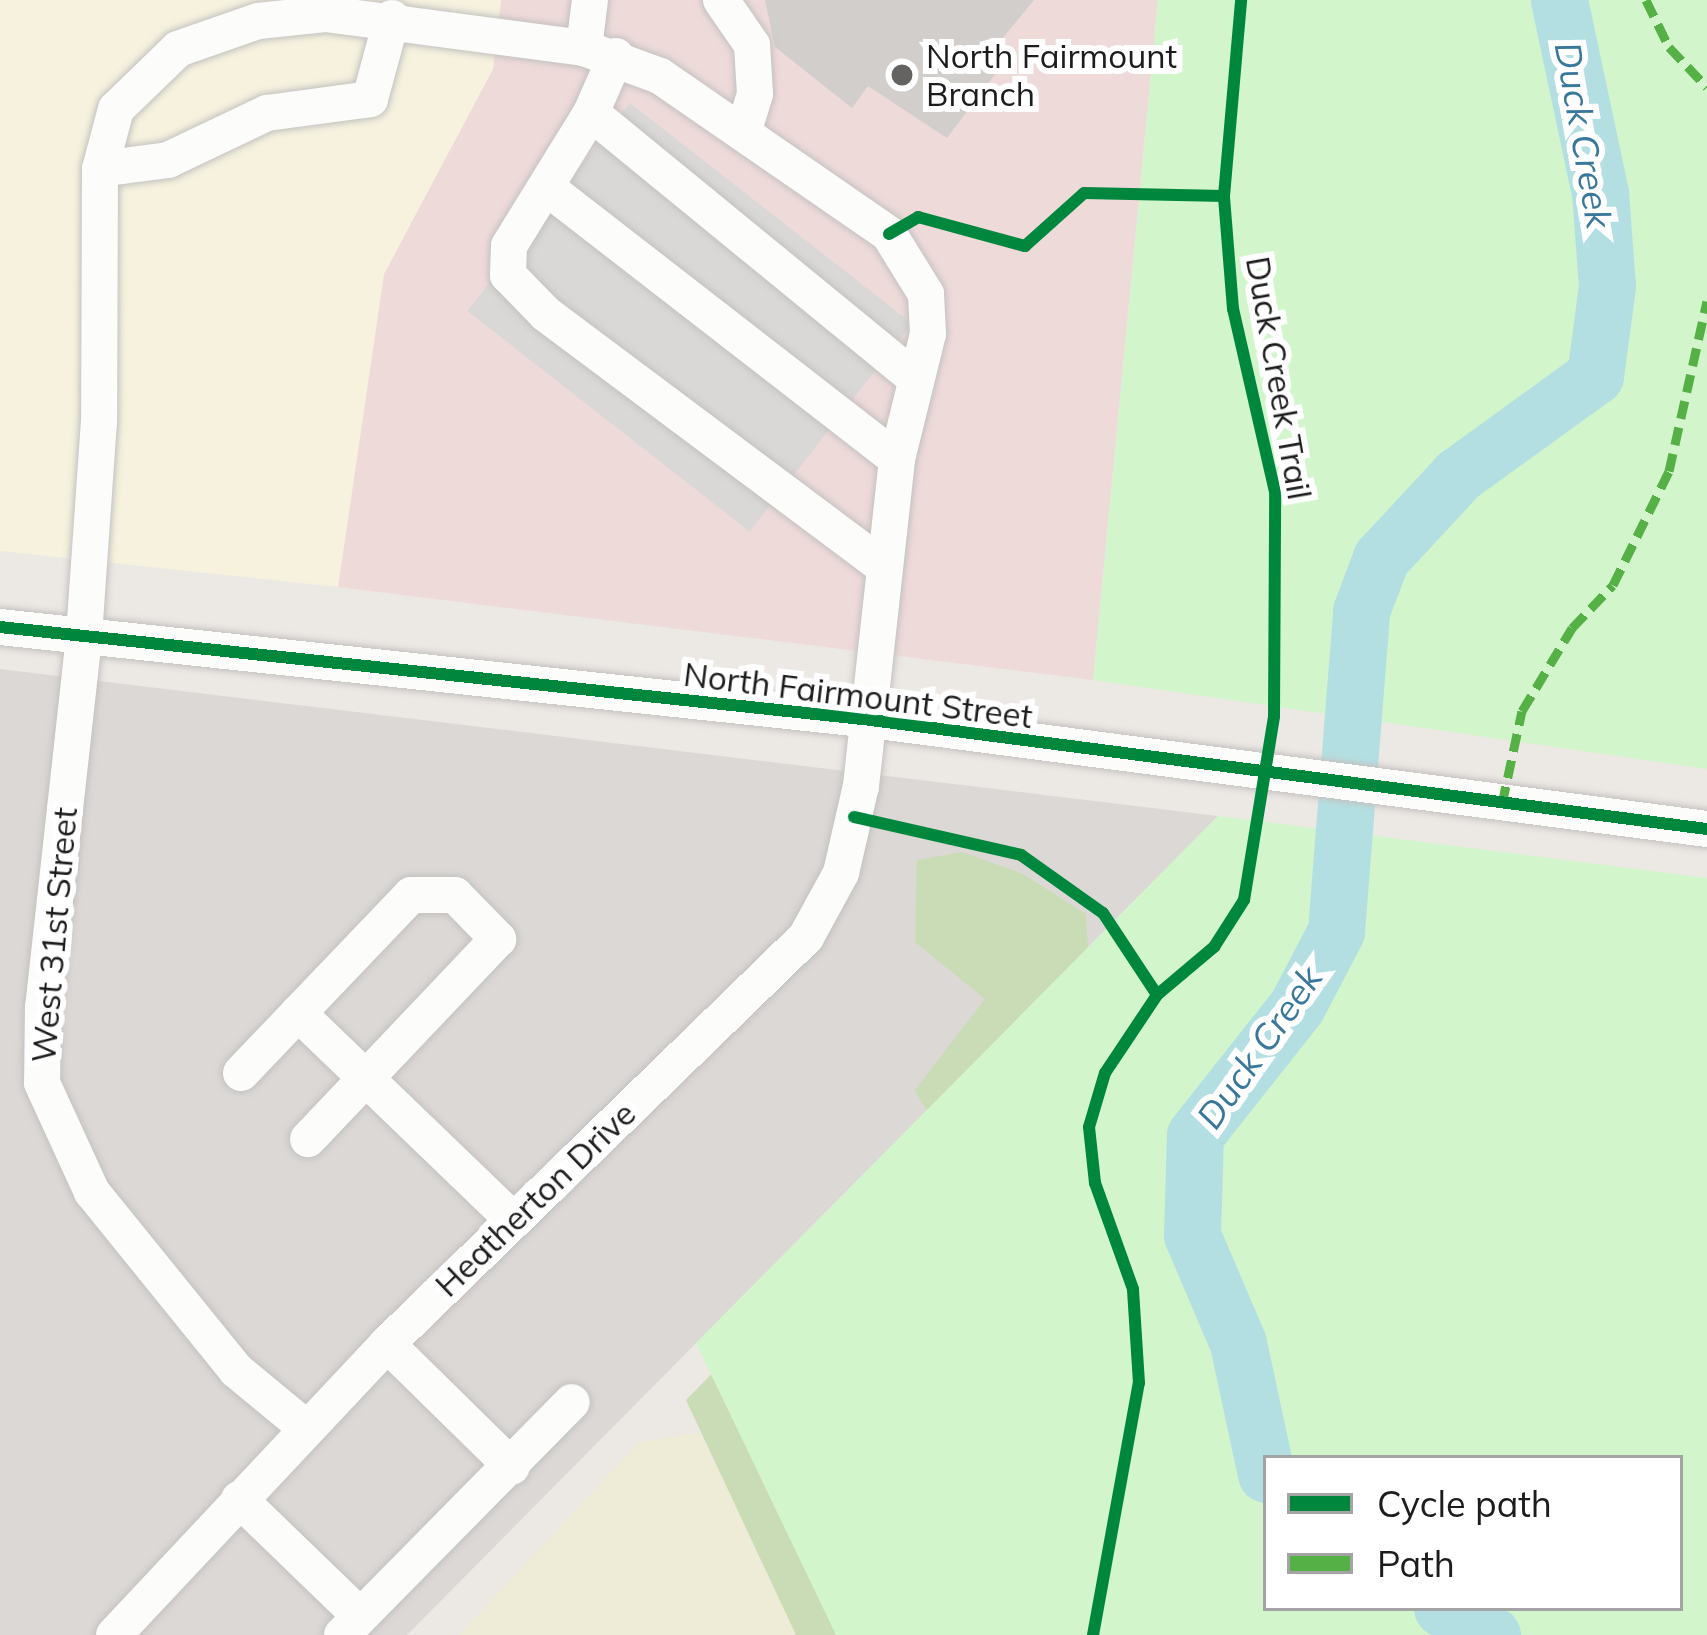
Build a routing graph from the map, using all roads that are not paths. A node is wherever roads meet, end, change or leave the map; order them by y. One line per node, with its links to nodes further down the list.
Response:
1 (590, 0): 4 (street)
2 (721, 0): 6 (street)
3 (392, 18): 4 (street, West 31st Street); 7 (street); 7 (street, West 31st Street)
4 (600, 52): 5 (street); 6 (street, Heatherton Drive)
5 (591, 113): 8 (street); 9 (street)
6 (744, 130): 9 (street, Heatherton Drive)
7 (100, 169): 13 (street, West 31st Street)
8 (546, 187): 10 (street); 11 (street)
9 (915, 378): 10 (street, Heatherton Drive)
10 (897, 459): 11 (street, Heatherton Drive)
11 (884, 567): 14 (street, Heatherton Drive)
12 (0, 627): 13 (street, North Fairmount Street)
13 (84, 637): 14 (street, North Fairmount Street); 23 (street, West 31st Street)
14 (871, 720): 15 (street, North Fairmount Street); 20 (street, Heatherton Drive)
15 (1707, 830)
16 (298, 1012): 17 (street); 18 (street); 18 (street)
17 (242, 1073)
18 (366, 1079): 19 (street); 20 (street)
19 (308, 1139)
20 (512, 1219): 21 (street, Heatherton Drive)
21 (387, 1344): 23 (street, Heatherton Drive); 24 (street)
22 (572, 1402): 24 (street)
23 (305, 1427): 25 (street, Heatherton Drive)
24 (512, 1467): 26 (street)
25 (239, 1499): 26 (street); 27 (street, Heatherton Drive)
26 (351, 1625)
27 (114, 1635)

